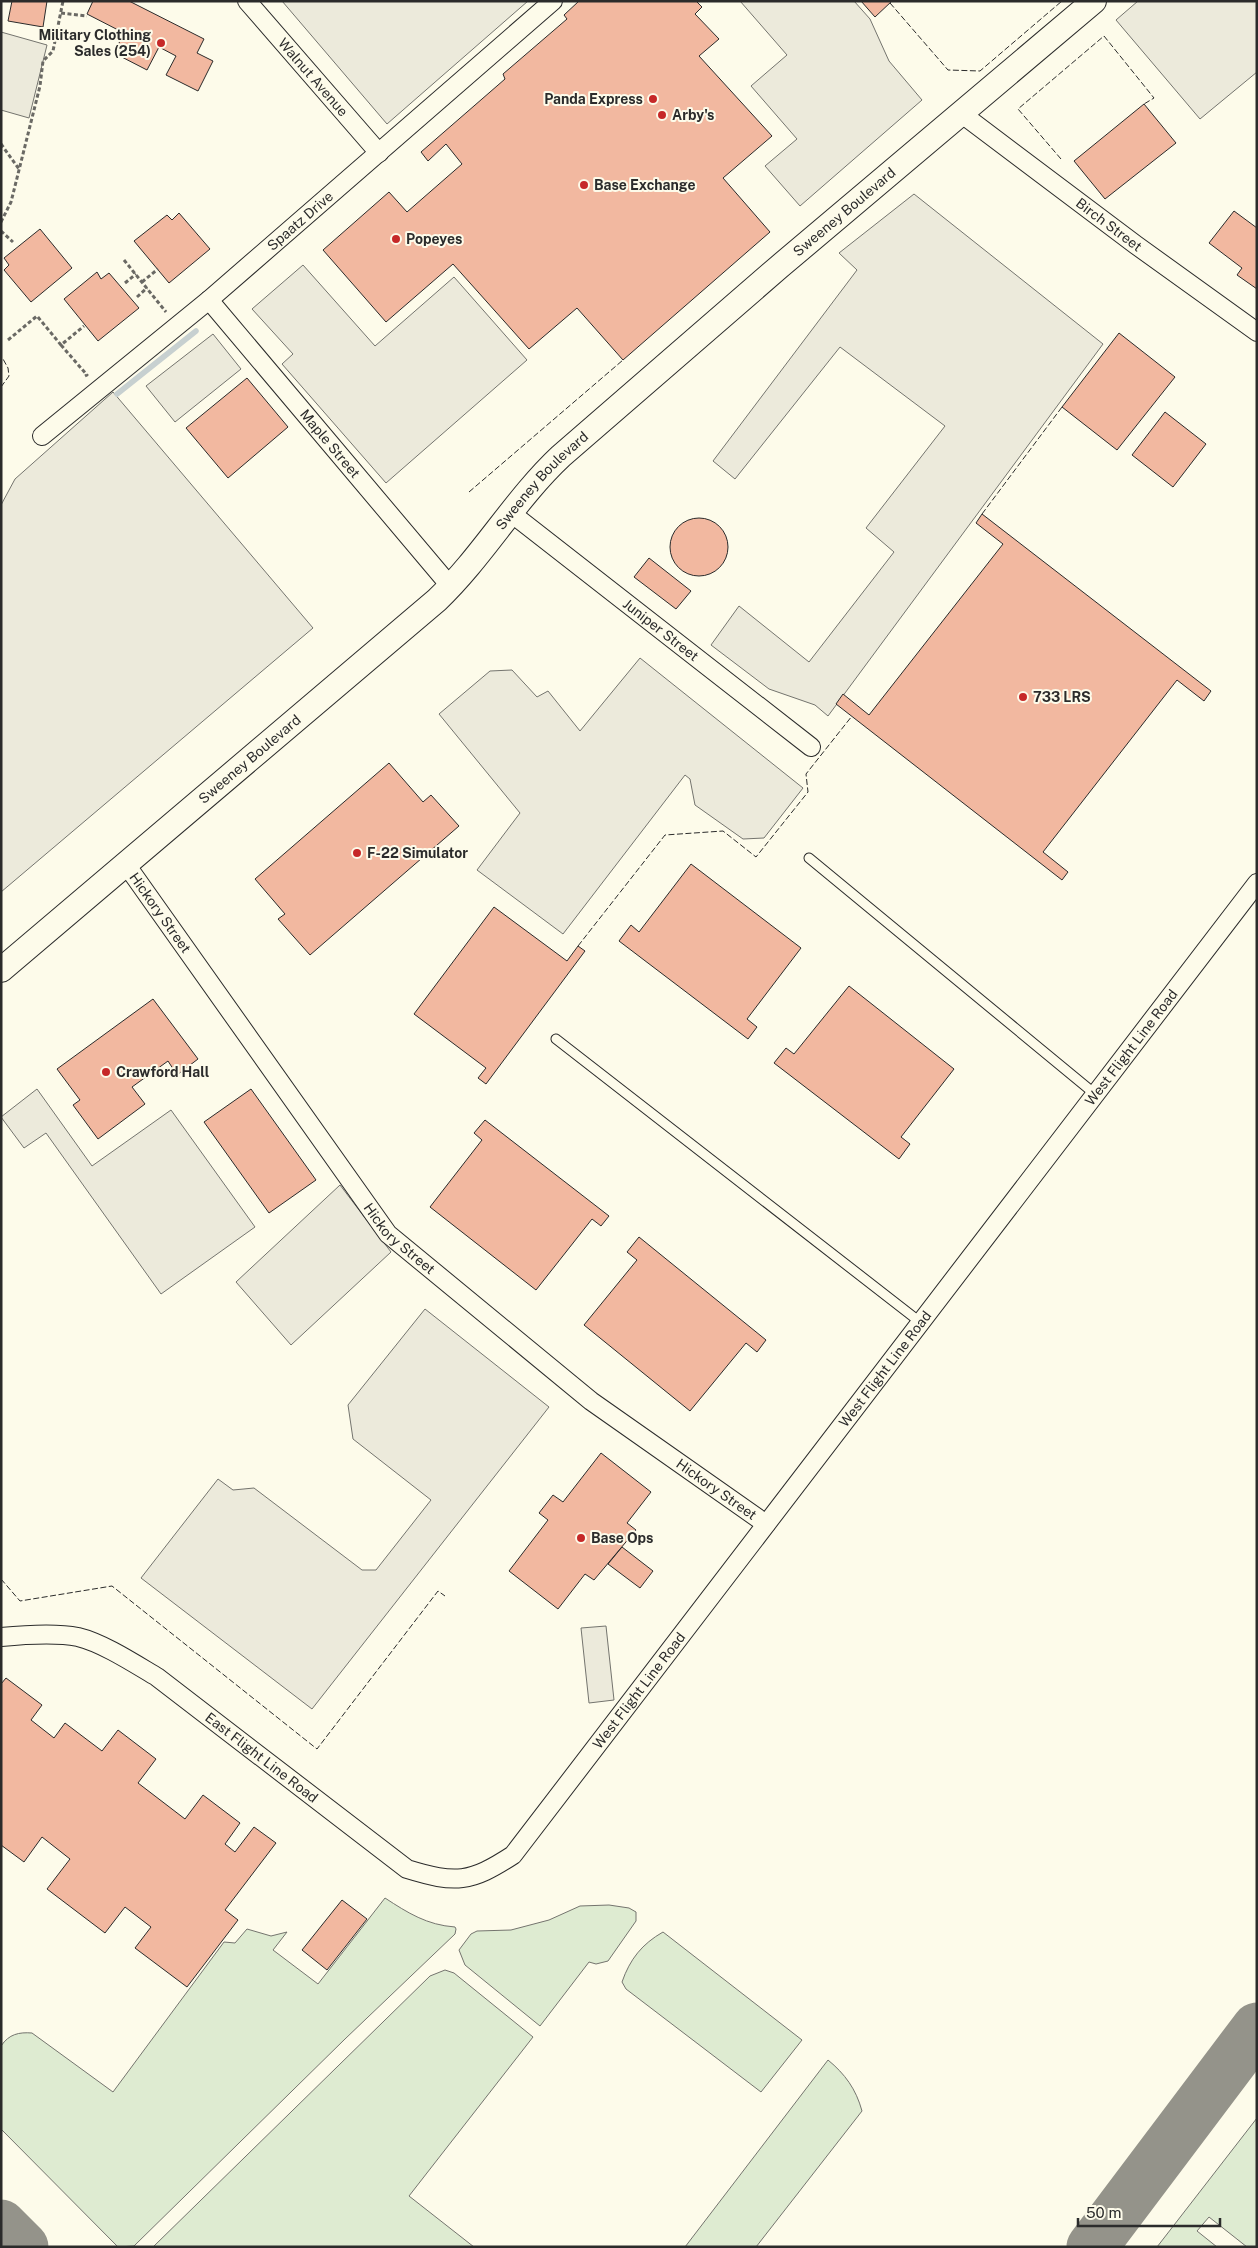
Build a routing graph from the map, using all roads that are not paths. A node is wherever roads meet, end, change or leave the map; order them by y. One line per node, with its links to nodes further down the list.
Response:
1 (247, 1): 5 (street, Walnut Avenue)
2 (553, 1): 5 (street, Spaatz Drive)
3 (1094, 1): 4 (main road, Sweeney Boulevard)
4 (962, 114): 7 (street, Birch Street); 9 (main road, Sweeney Boulevard)
5 (379, 153): 6 (street, Spaatz Drive)
6 (209, 300): 8 (street, Spaatz Drive); 10 (street, Maple Street)
7 (1257, 332)
8 (42, 436)
9 (511, 513): 10 (main road, Sweeney Boulevard); 11 (street, Juniper Street)
10 (450, 587): 13 (main road, Sweeney Boulevard)
11 (811, 747)
12 (810, 858): 17 (lane)
13 (125, 863): 15 (main road, Sweeney Boulevard); 19 (street, Hickory Street)
14 (1257, 883): 17 (street, West Flight Line Road)
15 (1, 970)
16 (556, 1040): 18 (lane)
17 (1095, 1094): 18 (street, West Flight Line Road)
18 (920, 1322): 19 (street, West Flight Line Road)
19 (766, 1524): 21 (street, West Flight Line Road)
20 (1, 1637): 21 (street, East Flight Line Road)
21 (513, 1855)

